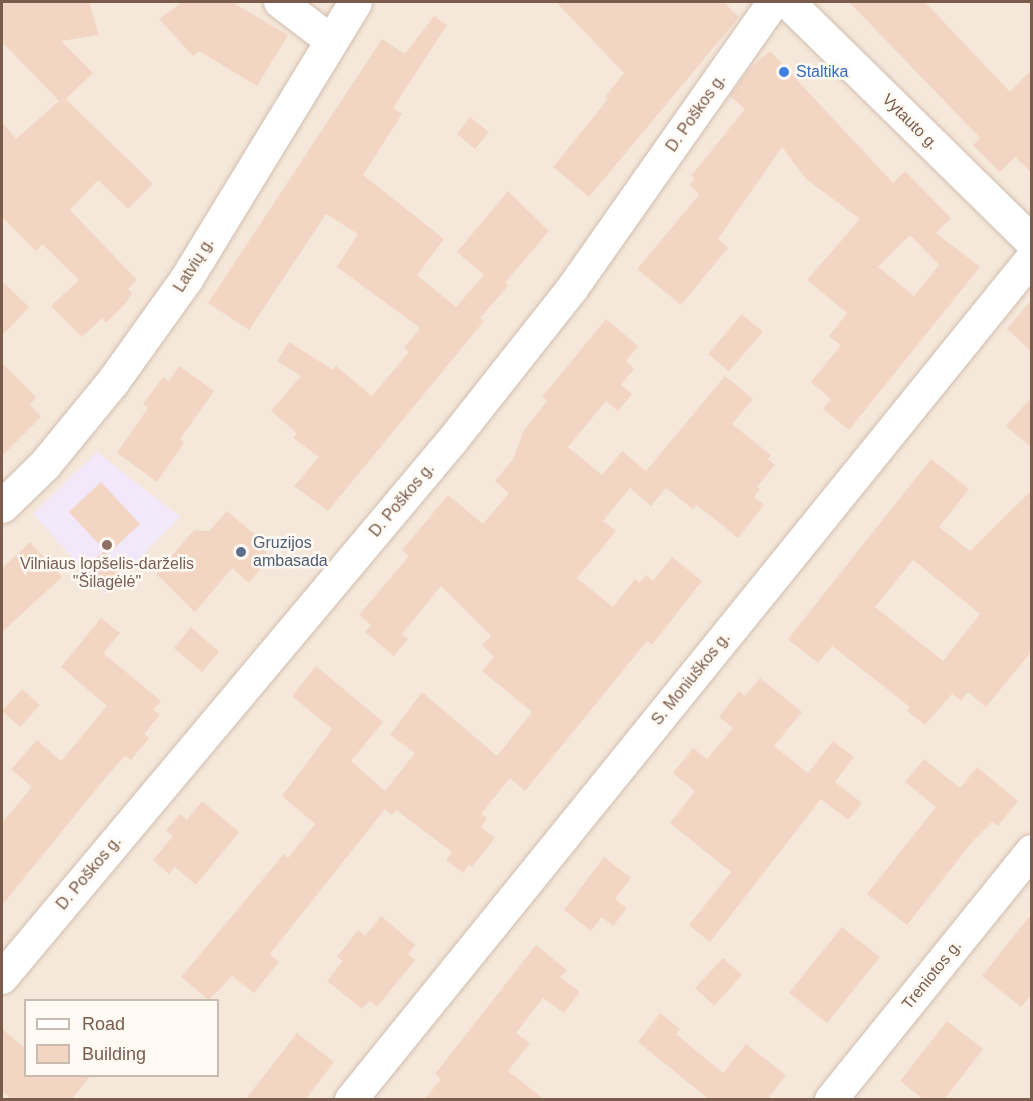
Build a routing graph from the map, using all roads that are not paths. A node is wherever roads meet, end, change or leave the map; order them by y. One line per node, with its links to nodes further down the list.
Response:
1 (280, 2): 5 (street)
2 (355, 2): 5 (street, Latvių g.)
3 (774, 2): 10 (street, D. Poškos g.)
4 (788, 2): 6 (street, Vytauto g.)
5 (330, 40): 8 (street, Latvių g.)
6 (1032, 242)
7 (1032, 258): 11 (street, S. Moniuškos g.)
8 (2, 506)
9 (1032, 851): 12 (street, Treniotos g.)
10 (2, 978)
11 (351, 1100)
12 (831, 1100)

